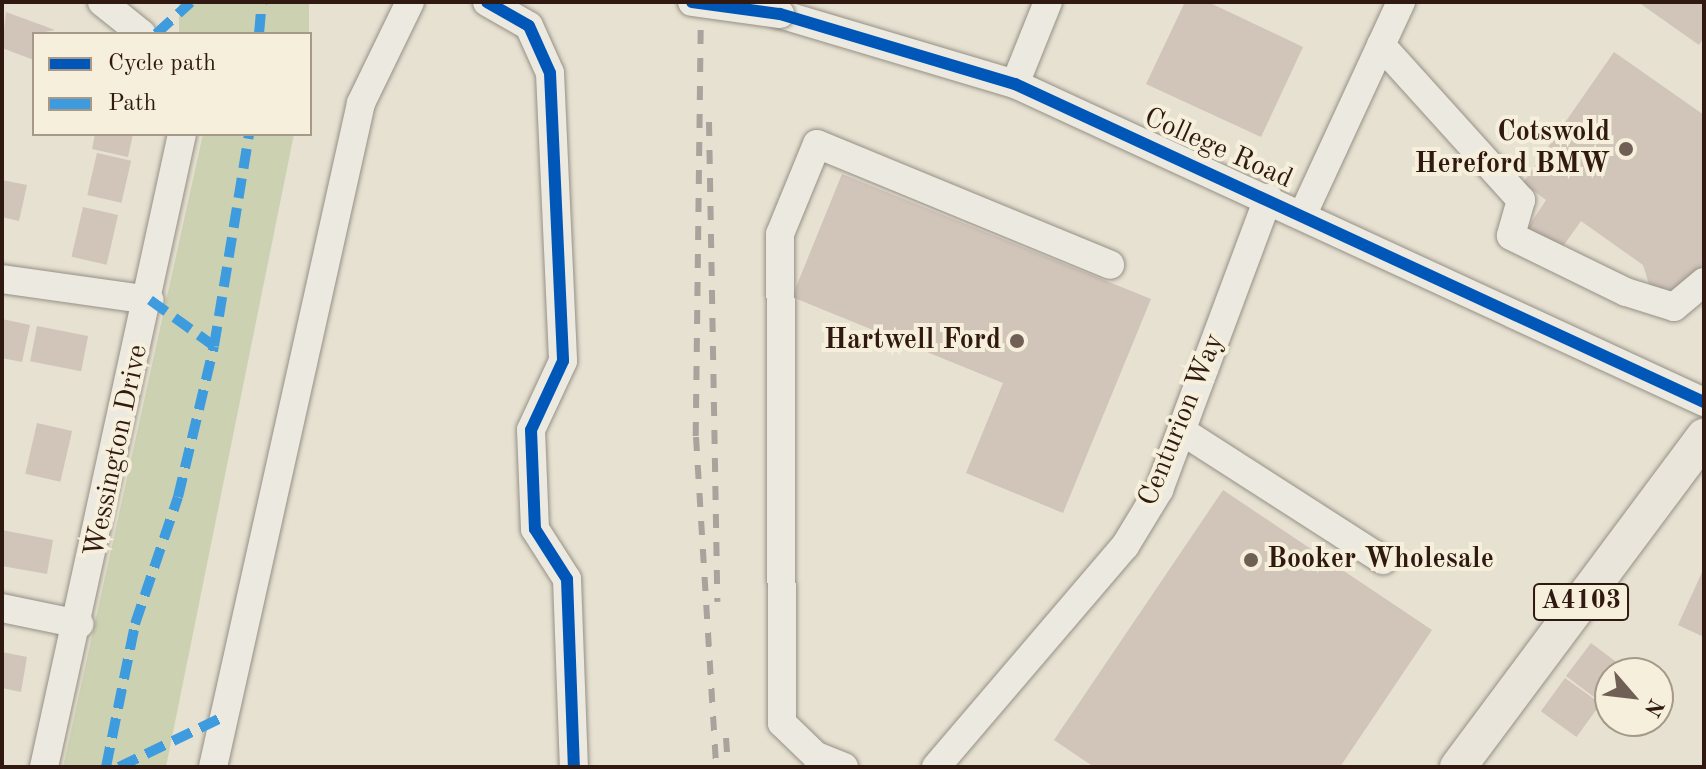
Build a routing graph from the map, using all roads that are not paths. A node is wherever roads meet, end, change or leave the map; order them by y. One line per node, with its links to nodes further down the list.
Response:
1 (102, 2): 7 (street)
2 (410, 2): 25 (street)
3 (487, 2): 26 (street)
4 (692, 2): 9 (street, College Road, bridge)
5 (1048, 2): 9 (street)
6 (1401, 2): 8 (street)
7 (140, 32)
8 (1381, 45): 12 (street); 15 (street)
9 (1015, 84): 11 (street, College Road)
10 (182, 136): 16 (street, Wessington Drive)
11 (1268, 198): 12 (street, College Road); 18 (street, Centurion Way)
12 (1303, 214): 17 (street, College Road)
13 (1110, 265): 27 (street)
14 (2, 279): 16 (street)
15 (1704, 282)
16 (150, 300): 22 (street, Wessington Drive)
17 (1704, 402)
18 (1182, 431): 20 (street); 23 (street, Centurion Way)
19 (1704, 437): 28 (main road, A4103)
20 (1383, 560)
21 (2, 608): 22 (street)
22 (79, 624): 24 (street, Wessington Drive)
23 (952, 762)
24 (44, 767)
25 (213, 767)
26 (574, 767)
27 (844, 767)
28 (1458, 767)

